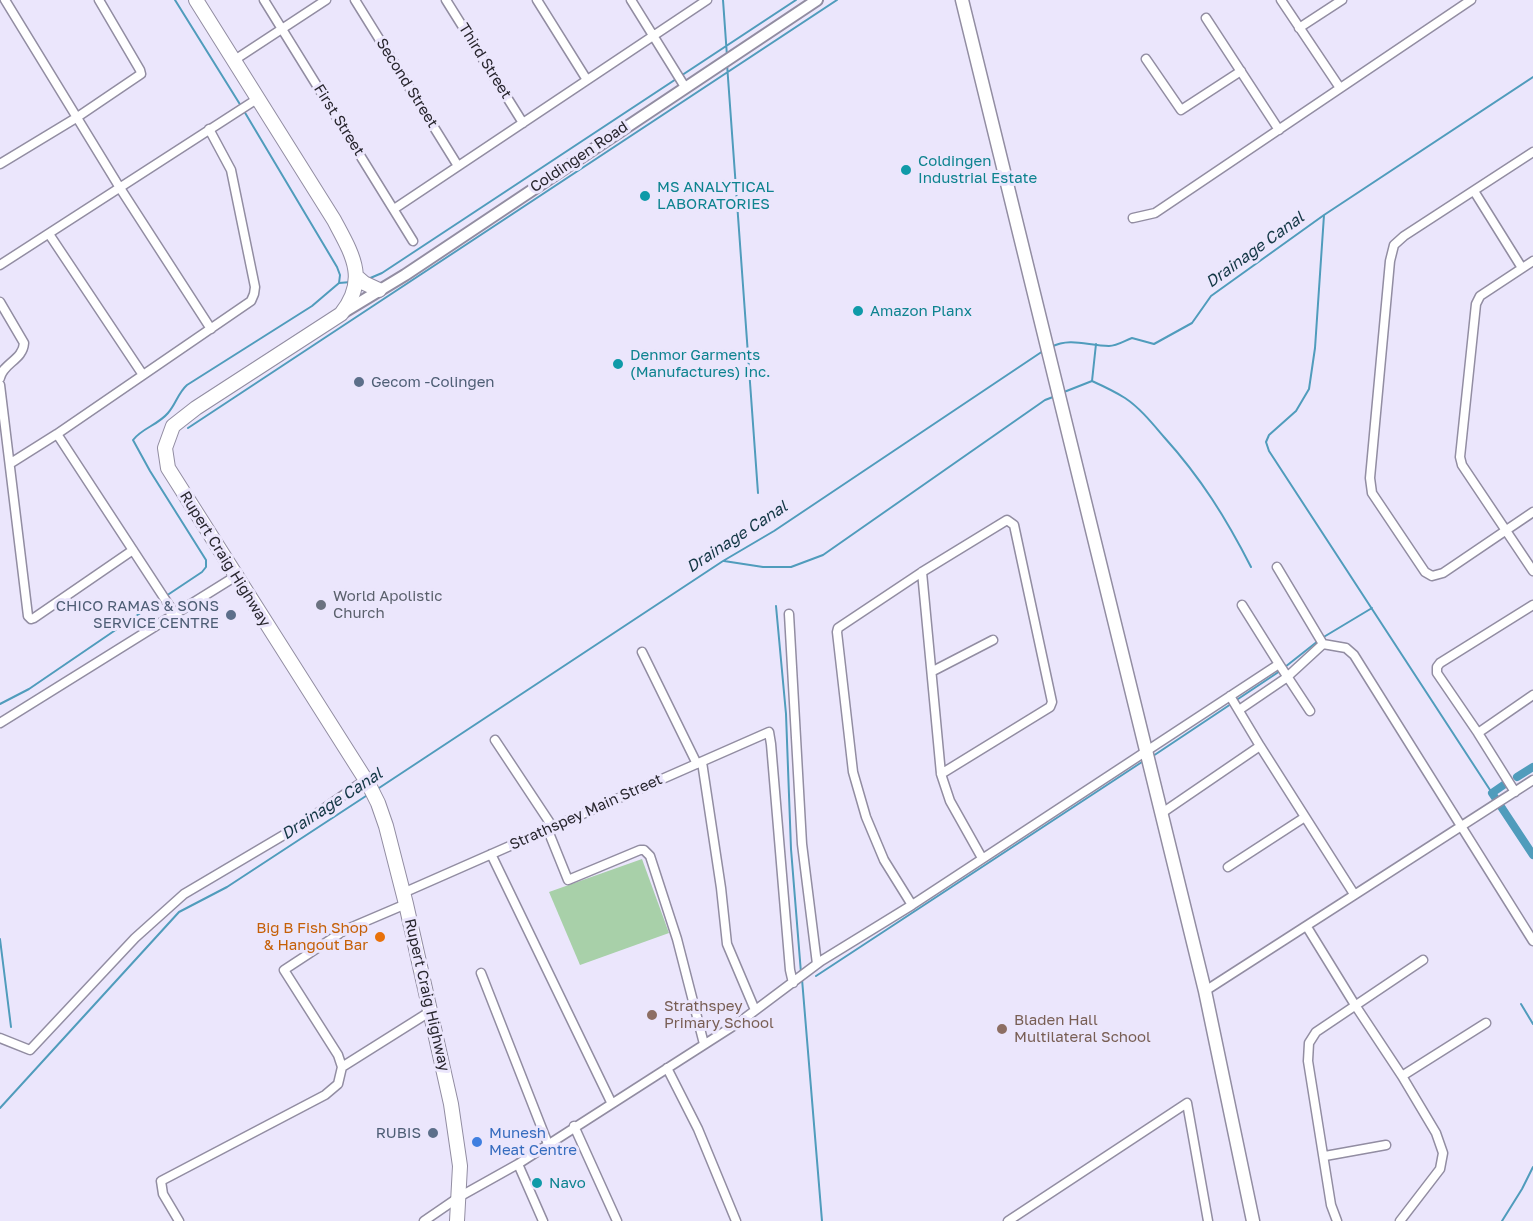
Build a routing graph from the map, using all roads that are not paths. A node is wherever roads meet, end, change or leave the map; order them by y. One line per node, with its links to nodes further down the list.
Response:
1 (5, 0): 27 (street)
2 (99, 0): 27 (street)
3 (196, 0): 21 (main road)
4 (264, 0): 18 (street, First Street)
5 (326, 0): 18 (street)
6 (355, 0): 33 (street, Second Street)
7 (446, 0): 28 (street, Third Street)
8 (537, 0): 23 (street)
9 (631, 0): 19 (street)
10 (708, 0): 19 (street)
11 (817, 0): 24 (street, Coldingen Road)
12 (962, 0): 78 (main road)
13 (1281, 0): 17 (street)
14 (1342, 0): 17 (street)
15 (1471, 0): 25 (street)
16 (1206, 18): 22 (street)
17 (1299, 28): 25 (street)
18 (282, 29): 21 (street); 36 (street, First Street)
19 (653, 36): 23 (street); 24 (street)
20 (1146, 59): 22 (street)
21 (233, 61): 26 (main road)
22 (1241, 71): 30 (street)
23 (587, 80): 28 (street)
24 (682, 81): 44 (street, Coldingen Road)
25 (1340, 88): 30 (street)
26 (257, 99): 29 (street); 43 (main road)
27 (76, 118): 32 (street); 34 (street)
28 (523, 123): 33 (street)
29 (209, 129): 34 (street); 47 (street)
30 (1279, 130): 37 (street)
31 (1533, 152): 35 (street)
32 (0, 164)
33 (458, 166): 36 (street)
34 (120, 188): 38 (street); 47 (street)
35 (1473, 191): 42 (street); 54 (street)
36 (394, 209): 39 (street, First Street)
37 (1133, 218)
38 (49, 234): 41 (street); 48 (street)
39 (413, 241)
40 (1533, 261): 42 (street)
41 (0, 266)
42 (1522, 268): 54 (street)
43 (357, 276): 44 (main road); 46 (main road)
44 (379, 290): 46 (street, Coldingen Road)
45 (0, 303): 49 (street)
46 (341, 314): 59 (main road, Rupert Craig Highway)
47 (211, 329): 48 (street)
48 (143, 375): 51 (street)
49 (0, 378)
50 (0, 385): 52 (street)
51 (57, 434): 52 (street); 55 (street)
52 (11, 463): 55 (street)
53 (1533, 512): 54 (street)
54 (1506, 530): 57 (street)
55 (133, 550): 62 (street)
56 (1277, 567): 65 (street)
57 (1533, 571)
58 (922, 572): 68 (street); 80 (street); 93 (street)
59 (236, 576): 62 (street); 82 (main road, Rupert Craig Highway)
60 (1242, 605): 67 (street)
61 (1533, 605): 75 (street)
62 (174, 614): 74 (street)
63 (789, 614): 97 (street)
64 (993, 640): 68 (street)
65 (1323, 644): 69 (street); 86 (street)
66 (642, 652): 79 (street)
67 (1279, 664): 69 (street); 71 (street)
68 (933, 671): 80 (street)
69 (1287, 677): 72 (street); 73 (street)
70 (1533, 694): 75 (street)
71 (1230, 696): 72 (street); 78 (street)
72 (1239, 710): 77 (street)
73 (1310, 711)
74 (0, 723)
75 (1478, 733): 83 (street)
76 (495, 740): 87 (street)
77 (1260, 746): 84 (street); 85 (street)
78 (1147, 749): 84 (main road); 89 (street)
79 (699, 763): 87 (street, Strathspey Main Street); 99 (street, Strathspey Main Street); 102 (street)
80 (941, 774): 89 (street)
81 (1533, 780): 83 (street)
82 (367, 783): 92 (main road, Rupert Craig Highway); 106 (street)
83 (1515, 792): 86 (street)
84 (1162, 813): 100 (main road)
85 (1305, 817): 90 (street); 91 (street)
86 (1460, 826): 91 (street); 95 (street)
87 (550, 827): 88 (street, Strathspey Main Street); 107 (street)
88 (491, 854): 92 (street, Strathspey Main Street); 111 (street)
89 (982, 858): 93 (street)
90 (1228, 867)
91 (1354, 894): 94 (street)
92 (405, 898): 103 (main road, Rupert Craig Highway); 108 (street, Strathspey Main Street)
93 (912, 905): 97 (street)
94 (1307, 927): 100 (street); 101 (street)
95 (1533, 941)
96 (1423, 960): 101 (street)
97 (817, 964): 99 (street)
98 (481, 973): 113 (street)
99 (794, 983): 102 (street)
100 (1205, 990): 126 (main road)
101 (1355, 1005): 110 (street); 115 (street)
102 (755, 1010): 107 (street)
103 (431, 1011): 108 (street); 117 (main road, Rupert Craig Highway)
104 (1485, 1023): 110 (street)
105 (0, 1032): 106 (street)
106 (0, 1038)
107 (704, 1044): 109 (street)
108 (342, 1067): 118 (street)
109 (667, 1068): 111 (street); 123 (street)
110 (1402, 1076): 128 (street)
111 (611, 1102): 112 (street)
112 (574, 1126): 113 (street); 122 (street)
113 (548, 1144): 116 (street)
114 (1386, 1145): 115 (street)
115 (1325, 1156): 127 (street)
116 (518, 1164): 117 (street); 121 (street)
117 (459, 1197): 119 (street); 120 (main road, Rupert Craig Highway)
118 (179, 1221)
119 (424, 1221)
120 (458, 1221)
121 (543, 1221)
122 (617, 1221)
123 (736, 1221)
124 (1008, 1221): 125 (street)
125 (1208, 1221)
126 (1253, 1221)
127 (1337, 1221)
128 (1400, 1221)

